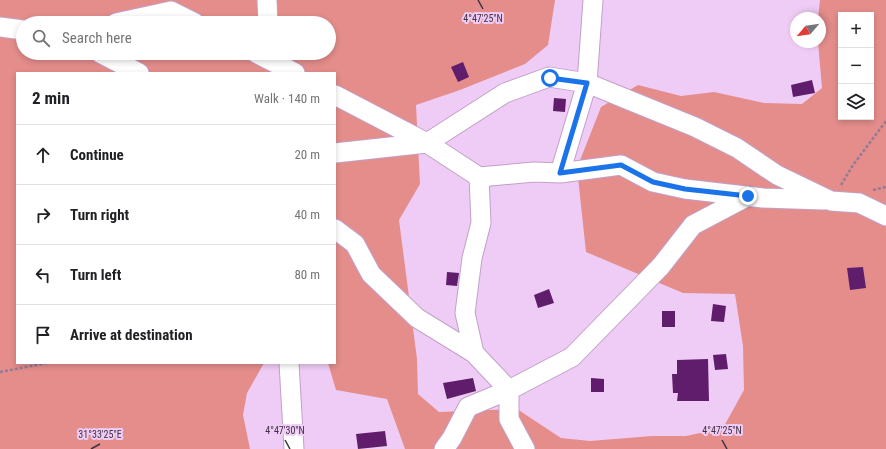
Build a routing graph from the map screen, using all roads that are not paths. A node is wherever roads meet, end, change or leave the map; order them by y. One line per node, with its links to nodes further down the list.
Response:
1 (267, 0): 5 (street)
2 (593, 0): 12 (street)
3 (148, 16): 4 (street)
4 (181, 16)
5 (268, 16)
6 (0, 27): 7 (street)
7 (16, 29)
8 (114, 60): 10 (street)
9 (267, 60): 11 (street)
10 (138, 72)
11 (293, 72)
12 (587, 83): 14 (street); 16 (street); 19 (street)
13 (336, 96): 14 (street)
14 (426, 143): 15 (street); 17 (street)
15 (336, 153)
16 (560, 173): 17 (street); 18 (street)
17 (479, 177): 22 (street)
18 (748, 196): 19 (street); 24 (street)
19 (831, 200): 20 (street)
20 (886, 216)
21 (336, 230): 22 (street)
22 (474, 353): 24 (street)
23 (290, 364): 25 (street)
24 (509, 390): 26 (street); 27 (street)
25 (294, 449)
26 (444, 449)
27 (525, 449)

